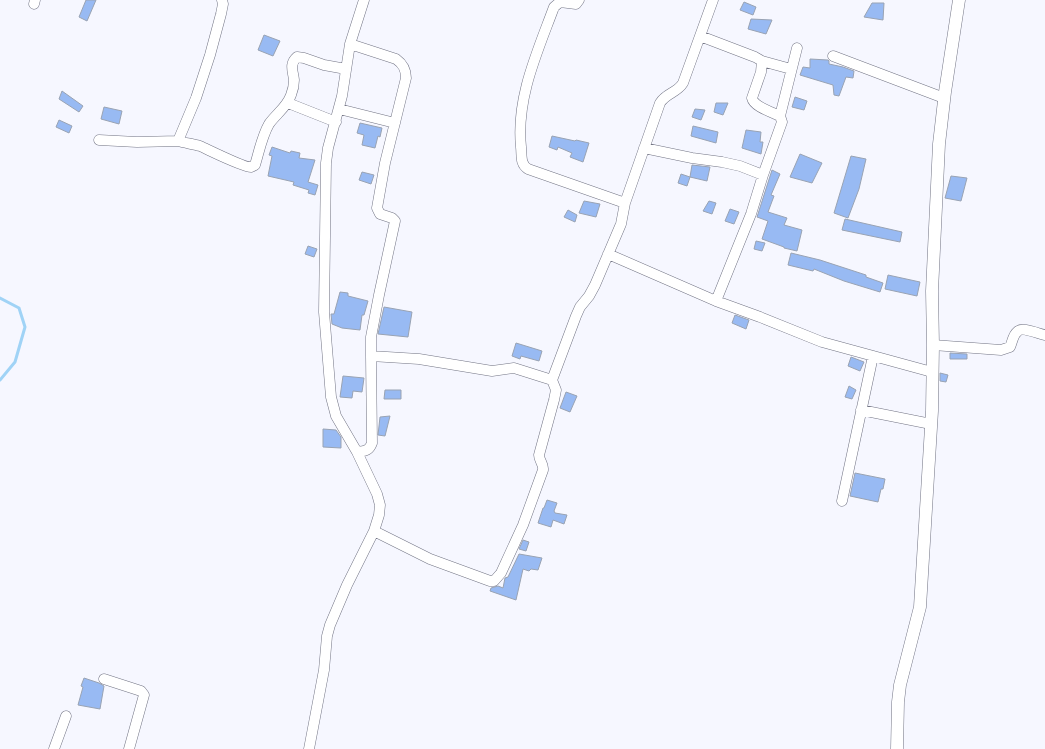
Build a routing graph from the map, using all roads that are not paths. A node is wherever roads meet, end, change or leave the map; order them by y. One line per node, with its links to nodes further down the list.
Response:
1 (222, 0): 20 (street)
2 (364, 0): 7 (street)
3 (579, 0): 23 (street)
4 (713, 0): 6 (street)
5 (959, 0): 13 (street)
6 (700, 36): 10 (street); 21 (street)
7 (350, 44): 11 (street); 18 (street)
8 (797, 48): 12 (street)
9 (833, 56): 13 (street)
10 (762, 61): 12 (street); 16 (street)
11 (346, 69): 14 (street); 15 (street)
12 (792, 69): 16 (street)
13 (944, 98): 27 (street)
14 (288, 103): 17 (street); 20 (street)
15 (339, 109): 17 (street); 18 (street)
16 (780, 116): 22 (street)
17 (336, 122): 34 (street)
18 (395, 123): 28 (street)
19 (99, 140): 20 (street)
20 (178, 141)
21 (644, 148): 22 (street); 23 (street)
22 (763, 175): 25 (street)
23 (625, 203): 24 (street)
24 (608, 254): 25 (street); 31 (street)
25 (716, 301): 29 (street)
26 (1045, 336): 27 (street)
27 (933, 345): 30 (street)
28 (370, 356): 31 (street); 34 (street)
29 (873, 356): 30 (street); 32 (street)
30 (932, 372): 33 (street)
31 (552, 380): 36 (street)
32 (861, 410): 33 (street); 35 (street)
33 (931, 424): 42 (street)
34 (357, 452): 36 (street)
35 (842, 502)
36 (374, 531): 41 (street)
37 (104, 679): 40 (street)
38 (66, 716): 39 (street)
39 (54, 749)
40 (130, 749)
41 (309, 749)
42 (897, 749)

